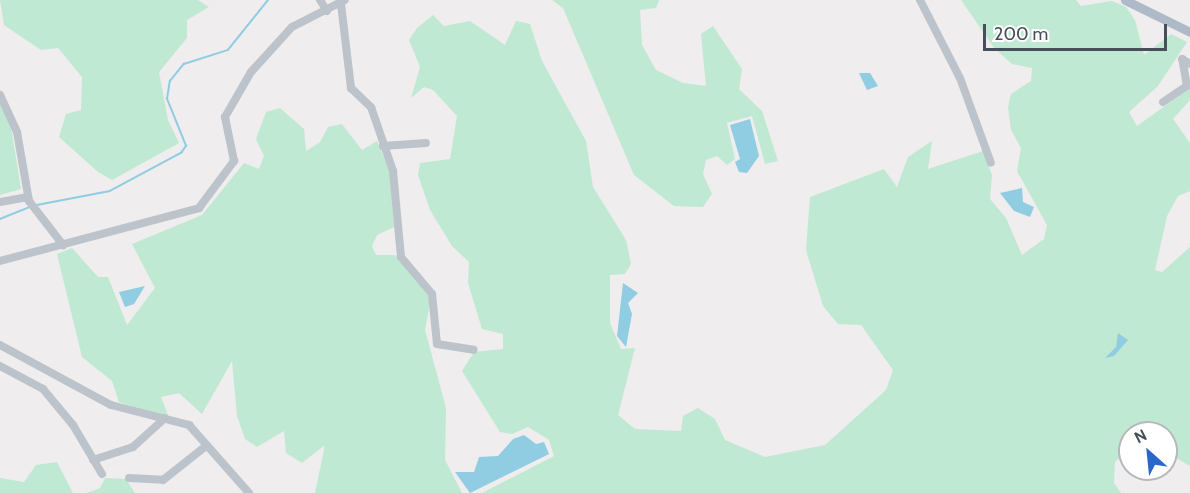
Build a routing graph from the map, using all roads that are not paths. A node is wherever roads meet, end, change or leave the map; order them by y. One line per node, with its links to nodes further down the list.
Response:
1 (320, 0): 5 (street)
2 (920, 0): 12 (street)
3 (1125, 0): 6 (main road)
4 (343, 2): 5 (street); 11 (street)
5 (327, 11): 15 (street)
6 (1190, 32)
7 (1190, 64): 9 (street)
8 (0, 95): 14 (street)
9 (1163, 102)
10 (426, 143): 11 (street)
11 (383, 146): 18 (street)
12 (991, 163)
13 (0, 202): 14 (street)
14 (30, 203): 15 (street)
15 (63, 245): 16 (street)
16 (0, 261)
17 (0, 345): 20 (street)
18 (474, 350)
19 (0, 366): 21 (street)
20 (34, 366): 21 (street); 22 (street)
21 (28, 377): 24 (street)
22 (165, 418): 23 (street); 24 (street)
23 (206, 446): 26 (street); 27 (street)
24 (93, 460): 25 (street)
25 (102, 474)
26 (129, 478)
27 (249, 493)

